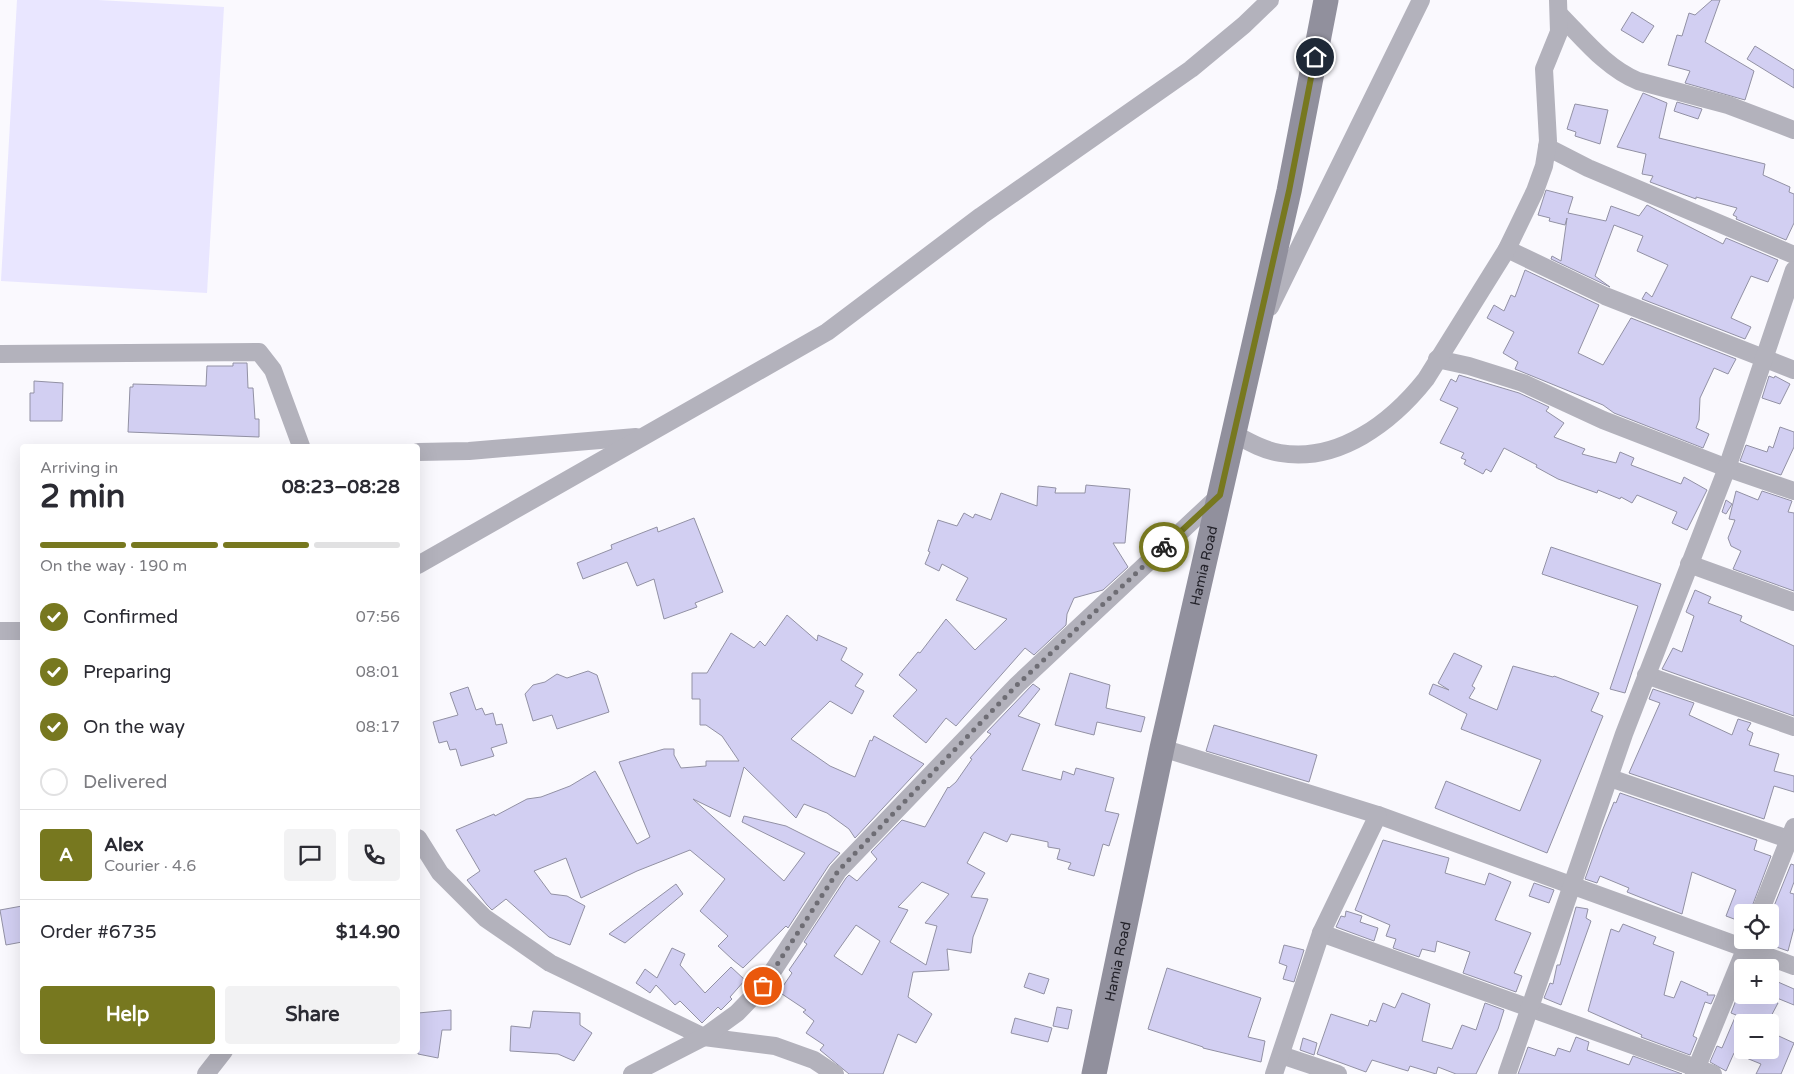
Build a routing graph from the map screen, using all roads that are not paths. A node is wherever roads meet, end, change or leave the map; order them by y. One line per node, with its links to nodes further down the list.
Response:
1 (1270, 0): 16 (street)
2 (1326, 0): 10 (street, Hamia Road)
3 (1421, 0): 10 (street)
4 (1559, 7): 5 (street); 6 (street)
5 (1794, 130)
6 (1547, 147): 7 (street); 8 (street)
7 (1507, 249): 12 (street); 13 (street)
8 (1794, 255)
9 (1794, 270): 12 (street)
10 (1256, 335): 15 (street, Hamia Road)
11 (0, 354): 17 (street)
12 (1763, 358): 14 (street); 19 (street)
13 (1437, 359): 15 (street); 19 (street)
14 (1794, 370)
15 (1234, 434): 21 (street, Hamia Road)
16 (640, 437): 18 (street); 22 (street)
17 (300, 444)
18 (420, 452)
19 (1727, 468): 20 (street); 23 (street)
20 (1794, 491)
21 (1220, 495): 29 (street, Hamia Road); 42 (street)
22 (420, 564)
23 (1690, 564): 24 (street); 27 (street)
24 (1794, 602)
25 (0, 631): 26 (street)
26 (20, 631)
27 (1646, 675): 28 (street); 30 (street)
28 (1794, 727)
29 (1162, 748): 31 (street); 49 (street, Hamia Road)
30 (1610, 778): 32 (street); 34 (street)
31 (1378, 815): 34 (street); 36 (street)
32 (1792, 836): 35 (street)
33 (420, 841): 42 (street)
34 (1572, 884): 37 (street); 41 (street)
35 (1763, 904)
36 (1321, 933): 41 (street); 44 (street)
37 (1734, 940)
38 (1745, 949): 45 (street)
39 (1756, 949): 40 (street)
40 (1794, 966)
41 (1530, 1007): 45 (street); 52 (street)
42 (704, 1037): 47 (street); 48 (street)
43 (222, 1054): 46 (street)
44 (1281, 1055): 50 (street); 51 (street)
45 (1695, 1071): 53 (street)
46 (206, 1074)
47 (632, 1074)
48 (834, 1074)
49 (1094, 1074)
50 (1274, 1074)
51 (1338, 1074)
52 (1507, 1074)
53 (1713, 1074)

